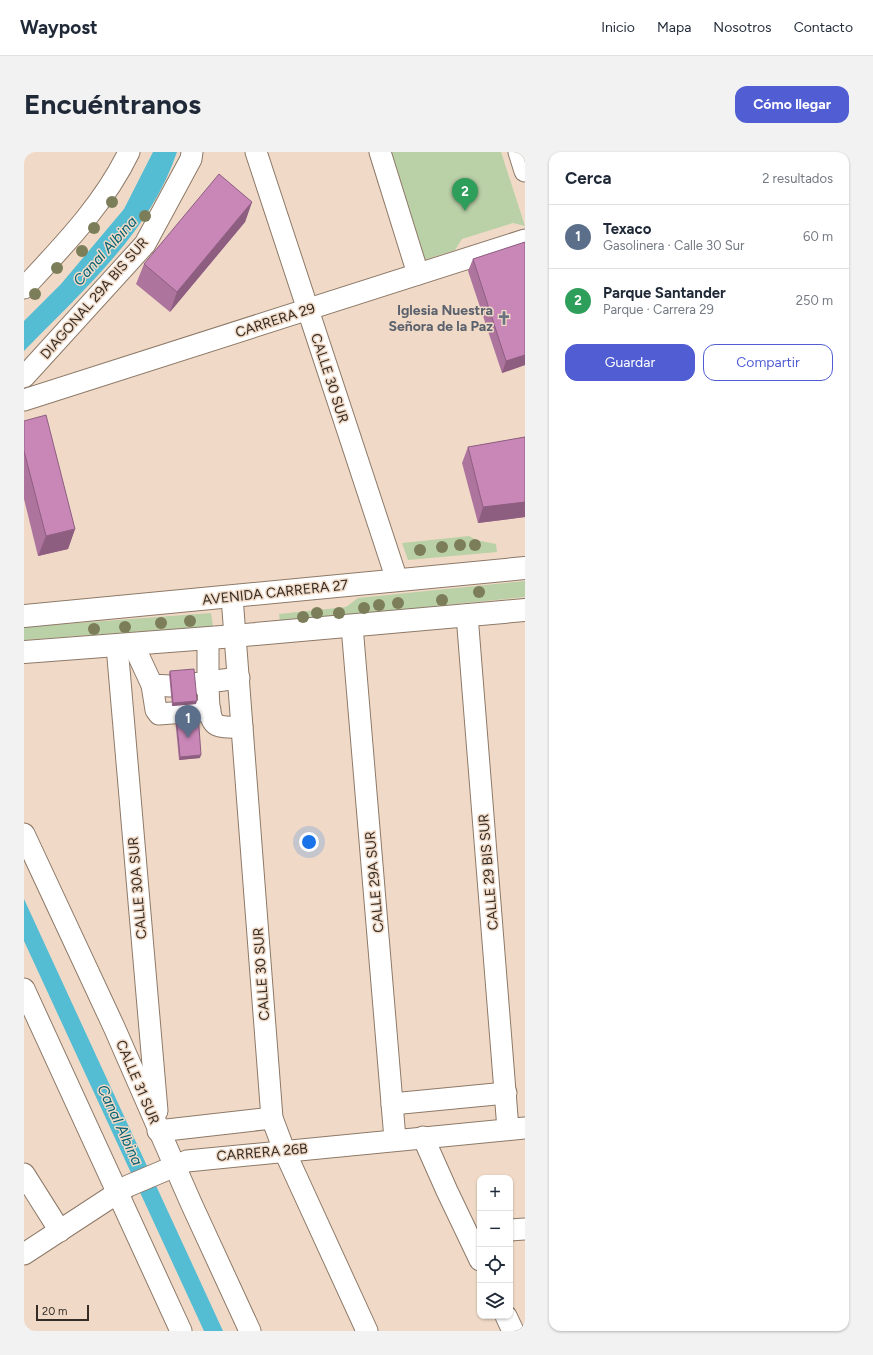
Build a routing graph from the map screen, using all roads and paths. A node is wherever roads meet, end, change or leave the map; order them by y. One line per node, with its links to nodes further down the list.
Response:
1 (129, 152): 9 (street)
2 (192, 152): 11 (street, DIAGONAL 29A BIS SUR)
3 (256, 152): 10 (street, CALLE 30 SUR)
4 (380, 152): 8 (street)
5 (519, 152): 6 (street)
6 (525, 171)
7 (525, 240): 8 (street, CARRERA 29)
8 (418, 274): 10 (street, CARRERA 29)
9 (24, 288)
10 (307, 310): 12 (street, CARRERA 29); 14 (street, CALLE 30 SUR)
11 (24, 378)
12 (24, 400)
13 (525, 568): 14 (main road, AVENIDA CARRERA 27)
14 (396, 580): 15 (main road, AVENIDA CARRERA 27)
15 (232, 597): 18 (main road, AVENIDA CARRERA 27); 20 (street, CALLE 30 SUR)
16 (525, 610): 17 (main road)
17 (467, 615): 19 (main road); 30 (street, CALLE 29 BIS SUR)
18 (24, 616)
19 (352, 626): 20 (main road); 31 (street, CALLE 29A SUR)
20 (235, 635): 21 (main road); 24 (street, CALLE 30 SUR)
21 (208, 638): 22 (main road); 25 (street)
22 (125, 645): 23 (main road); 26 (street); 34 (street, CALLE 30A SUR)
23 (24, 652)
24 (239, 678): 25 (street); 27 (street, CALLE 30 SUR)
25 (201, 683): 26 (street)
26 (210, 710): 27 (street)
27 (242, 727): 32 (street, CALLE 30 SUR)
28 (24, 834): 34 (street, CALLE 31 SUR)
29 (24, 989): 40 (street)
30 (506, 1093): 31 (street); 33 (street, CALLE 29 BIS SUR)
31 (392, 1104): 36 (street, CALLE 29A SUR)
32 (272, 1118): 34 (street); 37 (street, CALLE 30 SUR)
33 (517, 1129): 35 (street, CARRERA 26B)
34 (158, 1131): 38 (street, CALLE 31 SUR)
35 (423, 1137): 36 (street, CARRERA 26B); 44 (street)
36 (395, 1139): 37 (street, CARRERA 26B)
37 (284, 1150): 38 (street, CARRERA 26B); 50 (street, CALLE 30 SUR)
38 (165, 1169): 40 (street, CARRERA 26B); 49 (street, CALLE 31 SUR)
39 (24, 1174): 43 (street)
40 (123, 1189): 43 (street, CARRERA 26B); 48 (street)
41 (525, 1229): 42 (street)
42 (513, 1230)
43 (60, 1231): 46 (street, CARRERA 26B)
44 (474, 1234): 45 (street)
45 (477, 1247)
46 (24, 1254)
47 (507, 1319): 51 (street)
48 (181, 1331)
49 (250, 1331)
50 (367, 1331)
51 (513, 1331)

